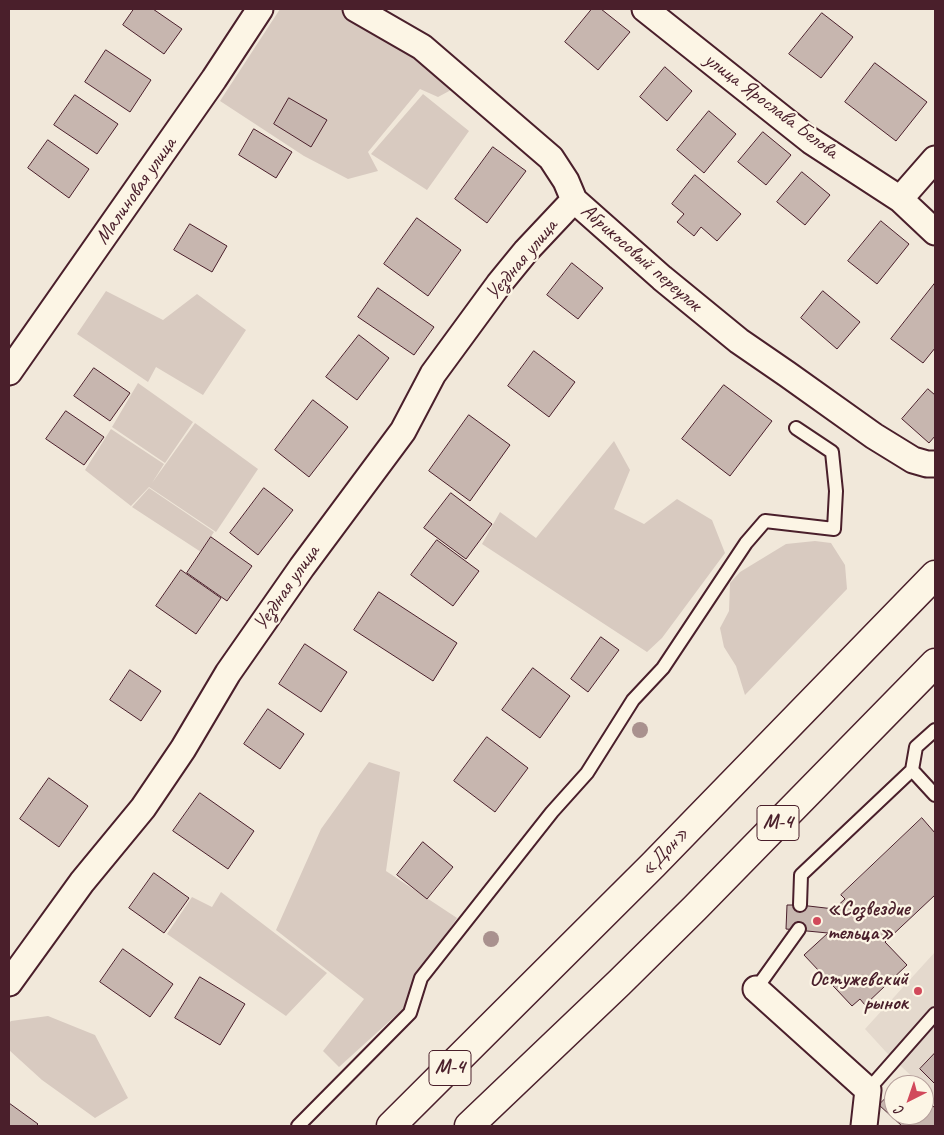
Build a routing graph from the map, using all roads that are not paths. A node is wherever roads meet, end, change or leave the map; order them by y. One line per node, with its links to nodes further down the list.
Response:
1 (260, 9): 8 (street, Малиновая улица)
2 (356, 9): 6 (street, Абрикосовый переулок)
3 (645, 9): 5 (street, улица Ярослава Белова)
4 (935, 159): 5 (street)
5 (900, 199): 7 (street, улица Ярослава Белова)
6 (574, 200): 10 (street, Абрикосовый переулок); 18 (street, Уездная улица)
7 (935, 232)
8 (9, 372)
9 (796, 428): 23 (lane)
10 (935, 464)
11 (935, 575): 24 (highway, «Дон» / М-4)
12 (935, 663): 22 (highway, М-4)
13 (935, 730): 14 (lane)
14 (912, 770): 15 (lane); 16 (lane)
15 (935, 795)
16 (800, 905)
17 (799, 930): 19 (lane)
18 (9, 983)
19 (756, 989): 21 (street)
20 (935, 1014): 21 (lane)
21 (868, 1090): 26 (street)
22 (488, 1117): 25 (highway, М-4)
23 (298, 1126)
24 (391, 1126)
25 (469, 1126)
26 (864, 1126)

